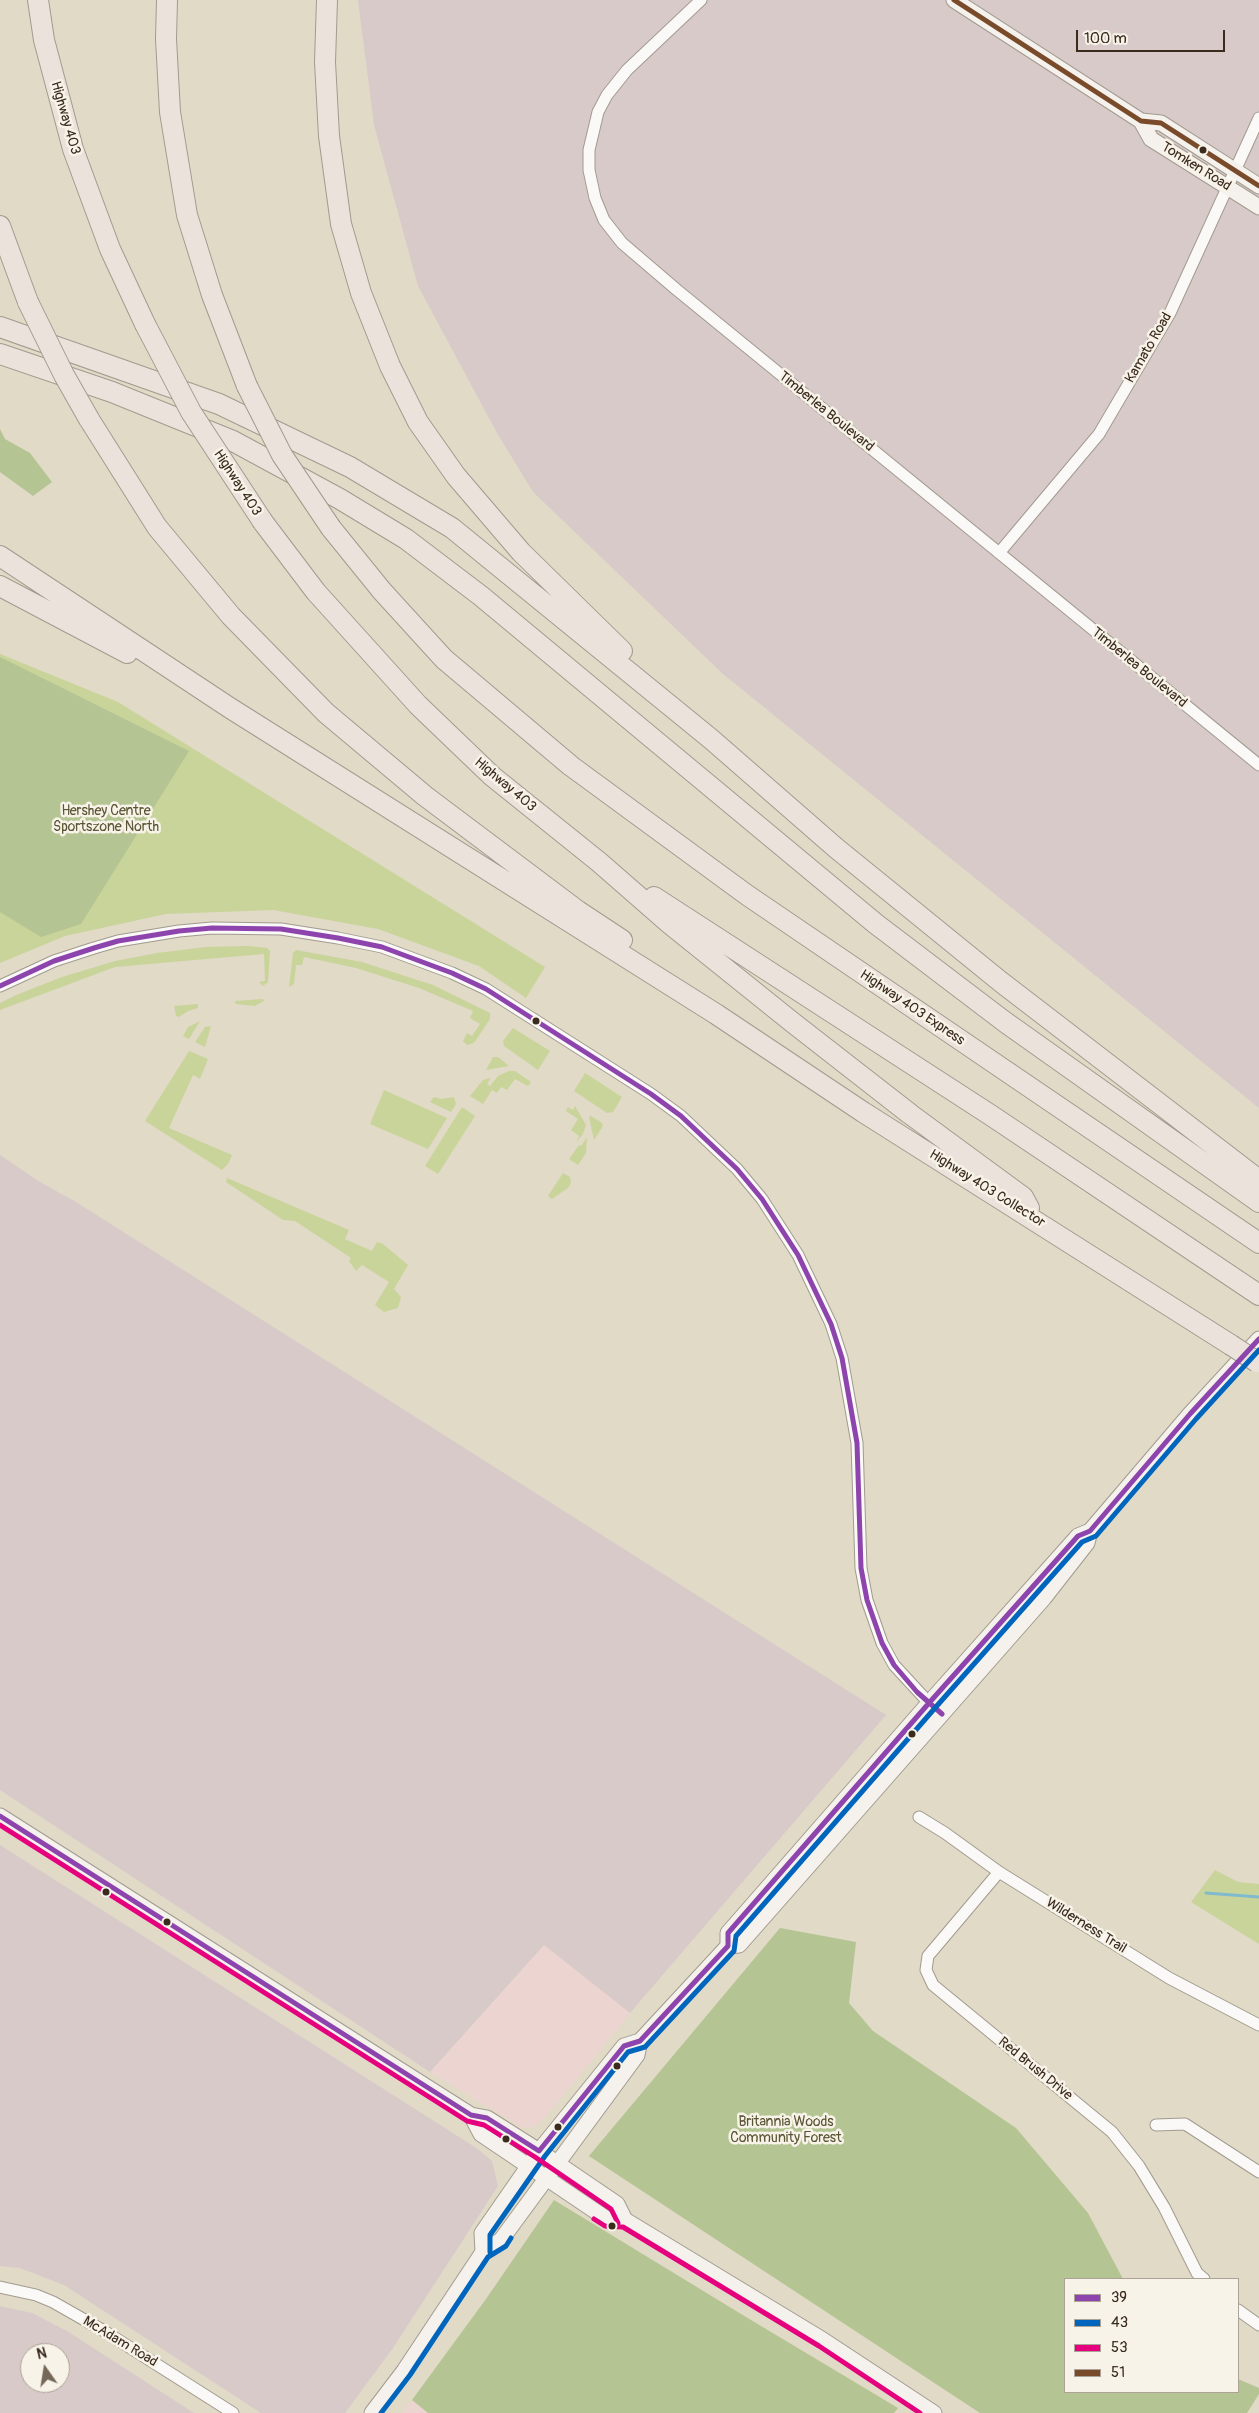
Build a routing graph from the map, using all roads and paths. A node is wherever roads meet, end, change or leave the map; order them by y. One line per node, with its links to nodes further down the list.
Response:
1 (38, 0): 21 (highway, Highway 403, bridge)
2 (167, 0): 27 (highway, Highway 403 Express, bridge)
3 (327, 0): 19 (highway)
4 (701, 0): 15 (street, Timberlea Boulevard)
5 (954, 0): 7 (street, Tomken Road)
6 (1259, 118): 8 (street, Kamato Road)
7 (1142, 121): 8 (street, Tomken Road); 10 (street, Tomken Road)
8 (1235, 170): 9 (street, Tomken Road); 10 (street, Kamato Road)
9 (1259, 186)
10 (1228, 187): 11 (street, Tomken Road); 15 (street, Kamato Road)
11 (1259, 207)
12 (0, 226): 23 (highway, bridge)
13 (0, 327): 19 (highway)
14 (0, 354): 25 (highway)
15 (999, 553): 20 (street, Timberlea Boulevard)
16 (0, 556): 18 (highway)
17 (0, 586): 18 (highway)
18 (230, 708): 23 (highway)
19 (711, 739): 24 (highway)
20 (1259, 765)
21 (599, 862): 26 (highway); 28 (highway)
22 (0, 986): 32 (street)
23 (716, 1014): 26 (highway, Highway 403 Collector)
24 (1259, 1180)
25 (1259, 1202)
26 (1036, 1220): 30 (highway, Highway 403 Collector, bridge)
27 (1259, 1243)
28 (1259, 1295)
29 (1259, 1339): 31 (street)
30 (1258, 1362)
31 (1090, 1531): 32 (street); 36 (street)
32 (929, 1704): 36 (street)
33 (0, 1816): 39 (street)
34 (919, 1817): 35 (street, Wilderness Trail)
35 (999, 1872): 37 (street, Wilderness Trail); 48 (street, Red Brush Drive)
36 (728, 1946): 38 (street)
37 (1259, 2025)
38 (640, 2041): 41 (street); 42 (street)
39 (472, 2115): 41 (street); 43 (street)
40 (1156, 2125): 44 (street)
41 (539, 2151): 42 (street); 43 (street)
42 (558, 2163): 45 (street); 46 (street)
43 (529, 2166): 45 (street); 47 (street)
44 (1259, 2172)
45 (547, 2178): 46 (street); 47 (street)
46 (625, 2220): 54 (street)
47 (483, 2252): 53 (street)
48 (1203, 2278)
49 (0, 2287): 52 (street, McAdam Road)
50 (1239, 2311): 51 (street)
51 (1259, 2325)
52 (233, 2413)
53 (372, 2413)
54 (934, 2413)

